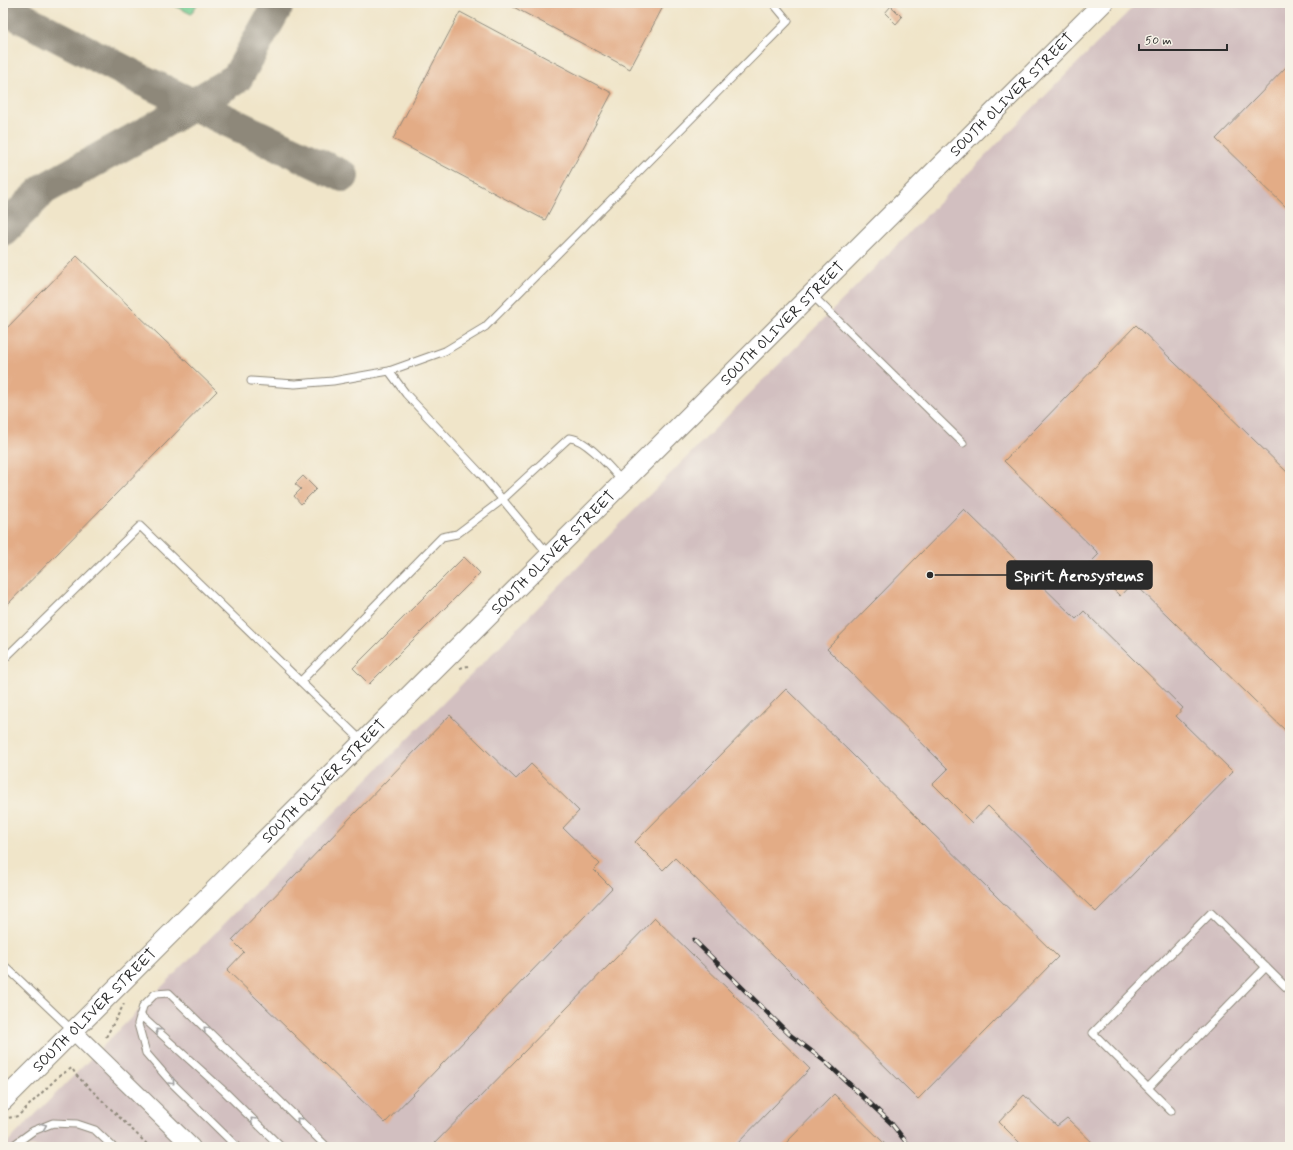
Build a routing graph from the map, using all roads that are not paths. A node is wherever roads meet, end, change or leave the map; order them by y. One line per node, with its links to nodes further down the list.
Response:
1 (773, 3): 4 (lane)
2 (1103, 3): 3 (main road, SOUTH OLIVER STREET)
3 (812, 295): 6 (lane); 7 (main road, SOUTH OLIVER STREET)
4 (389, 371): 5 (lane); 8 (lane)
5 (251, 381)
6 (963, 444)
7 (624, 482): 8 (lane); 9 (main road, SOUTH OLIVER STREET)
8 (502, 500): 9 (lane); 11 (lane)
9 (550, 556): 12 (main road, SOUTH OLIVER STREET)
10 (3, 660): 11 (lane)
11 (301, 681): 12 (lane)
12 (363, 743): 17 (main road, SOUTH OLIVER STREET)
13 (1266, 967): 15 (lane); 18 (lane); 18 (lane)
14 (3, 970): 17 (lane)
15 (1290, 991)
16 (140, 1015): 24 (lane, one-way to 24); 25 (lane, one-way to 16); 26 (lane, one-way to 16)
17 (73, 1031): 19 (main road, SOUTH OLIVER STREET); 23 (street)
18 (1148, 1088): 20 (lane)
19 (3, 1101)
20 (1171, 1111)
21 (11, 1147): 22 (lane, one-way to 22)
22 (113, 1147)
23 (192, 1147)
24 (238, 1147)
25 (281, 1147)
26 (327, 1147)

